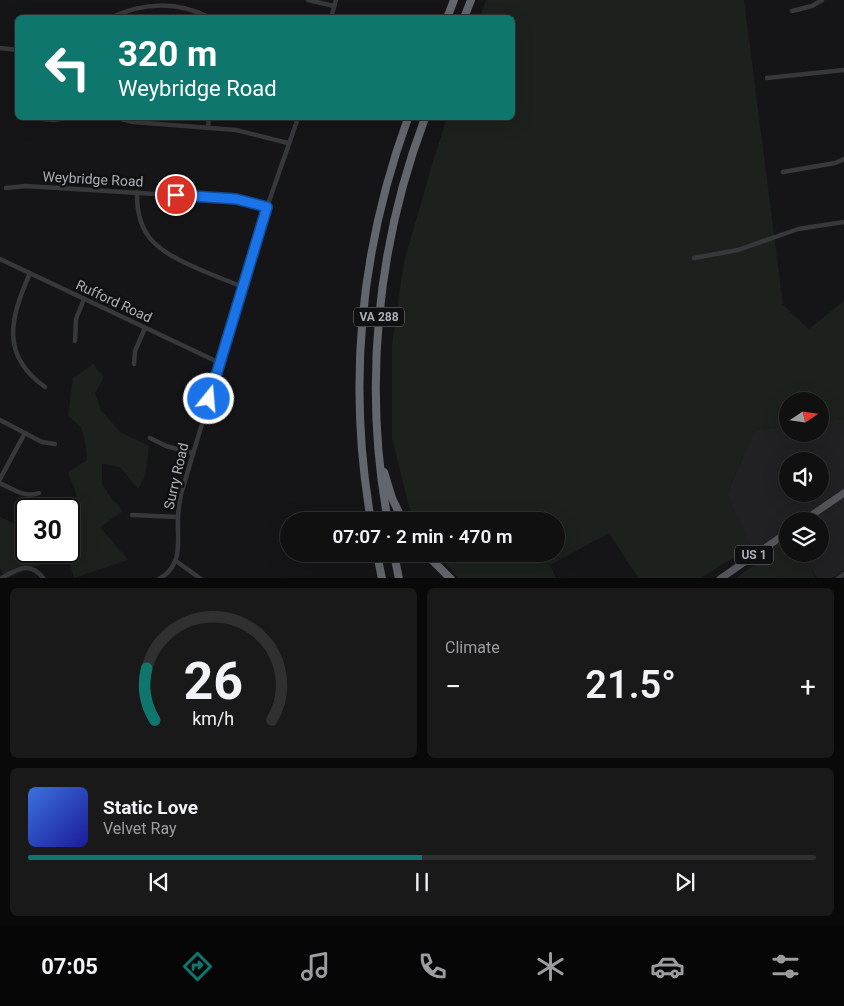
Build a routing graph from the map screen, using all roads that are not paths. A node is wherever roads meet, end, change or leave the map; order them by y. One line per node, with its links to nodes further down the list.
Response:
1 (308, 0): 6 (street)
2 (336, 0): 6 (street)
3 (454, 0): 11 (highway)
4 (471, 0): 12 (highway)
5 (822, 0): 7 (street)
6 (334, 6): 10 (street)
7 (792, 11)
8 (118, 15): 9 (street)
9 (203, 15)
10 (332, 15)
11 (448, 15)
12 (465, 15)
13 (0, 48): 14 (street)
14 (15, 50)
15 (844, 70): 16 (street)
16 (767, 78)
17 (124, 120): 22 (street)
18 (208, 120): 22 (street)
19 (297, 120): 23 (street, Surry Road)
20 (407, 120): 49 (highway, VA 288)
21 (424, 120): 45 (highway, VA 288)
22 (208, 128): 23 (street)
23 (288, 144): 28 (street, Surry Road)
24 (844, 159): 25 (street)
25 (783, 172)
26 (6, 188): 27 (street, Weybridge Road)
27 (137, 192): 28 (street, Weybridge Road); 33 (street)
28 (267, 207): 33 (street, Surry Road)
29 (844, 222): 30 (street)
30 (694, 258)
31 (0, 259): 32 (street, Rufford Road)
32 (30, 273): 34 (street, Rufford Road); 39 (street)
33 (243, 287): 37 (street, Surry Road)
34 (84, 299): 35 (street, Rufford Road); 36 (street)
35 (145, 328): 37 (street, Rufford Road); 38 (street)
36 (75, 341)
37 (220, 363): 44 (street, Surry Road)
38 (134, 364)
39 (45, 387)
40 (0, 420): 41 (street)
41 (25, 433): 43 (street); 46 (street)
42 (150, 438): 44 (street)
43 (55, 444)
44 (192, 453): 54 (street, Surry Road)
45 (378, 459): 50 (highway, VA 288); 51 (highway)
46 (0, 481): 47 (street)
47 (39, 492)
48 (844, 493): 52 (main road)
49 (370, 512)
50 (387, 512)
51 (399, 512)
52 (816, 512)
53 (132, 515): 54 (street)
54 (178, 518): 56 (street, Surry Road)
55 (779, 538): 70 (main road, US 1)
56 (176, 561): 64 (street); 65 (street)
57 (376, 562): 66 (highway)
58 (378, 562): 67 (highway)
59 (396, 562): 68 (highway)
60 (434, 562): 69 (highway)
61 (844, 574): 71 (street)
62 (0, 578): 63 (street)
63 (44, 578)
64 (158, 578)
65 (201, 578)
66 (376, 578)
67 (382, 578)
68 (399, 578)
69 (451, 578)
70 (720, 578)
71 (837, 578)

